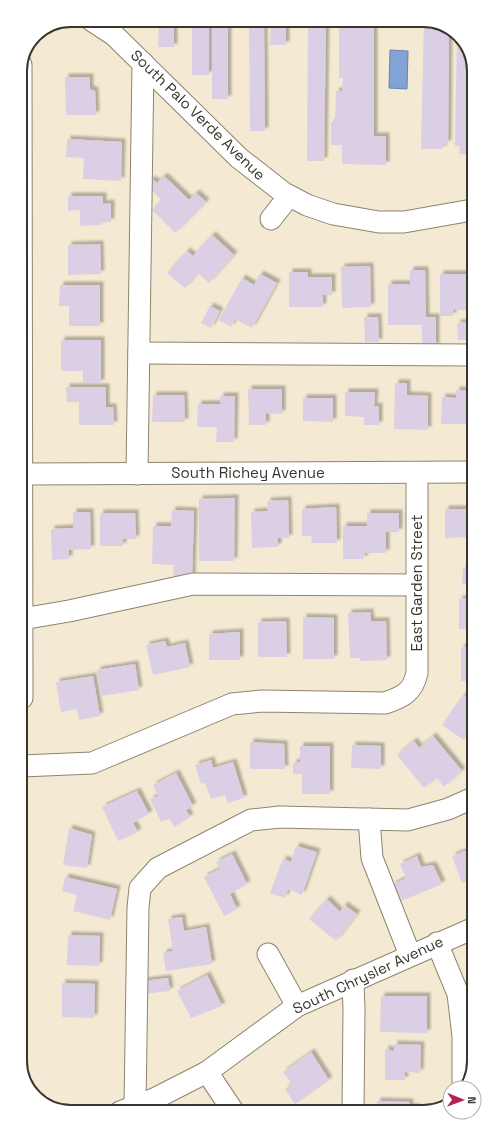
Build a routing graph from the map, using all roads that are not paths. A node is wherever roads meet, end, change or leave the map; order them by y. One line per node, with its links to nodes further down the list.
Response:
1 (102, 27): 2 (street, South Palo Verde Avenue)
2 (143, 63): 3 (street, South Palo Verde Avenue); 6 (street)
3 (289, 196): 4 (street, South Palo Verde Avenue); 5 (street)
4 (467, 211)
5 (271, 219)
6 (139, 353): 7 (street); 11 (street)
7 (467, 355)
8 (467, 472): 9 (street, South Richey Avenue)
9 (417, 473): 11 (street, South Richey Avenue); 12 (street, East Garden Street)
10 (27, 474): 11 (street, South Richey Avenue)
11 (137, 474)
12 (416, 585): 13 (street); 14 (street, East Garden Street)
13 (27, 618)
14 (27, 766)
15 (467, 801): 16 (street)
16 (369, 819): 20 (street); 25 (street)
17 (467, 931): 18 (street, South Chrysler Avenue)
18 (437, 943): 20 (street, South Chrysler Avenue); 24 (street)
19 (268, 954): 22 (street)
20 (410, 955): 21 (street, South Chrysler Avenue)
21 (353, 980): 22 (street, South Chrysler Avenue); 28 (street)
22 (297, 1006): 23 (street, South Chrysler Avenue)
23 (207, 1072): 26 (street, South Chrysler Avenue); 27 (street)
24 (463, 1079)
25 (128, 1105)
26 (138, 1105)
27 (229, 1105)
28 (353, 1105)

